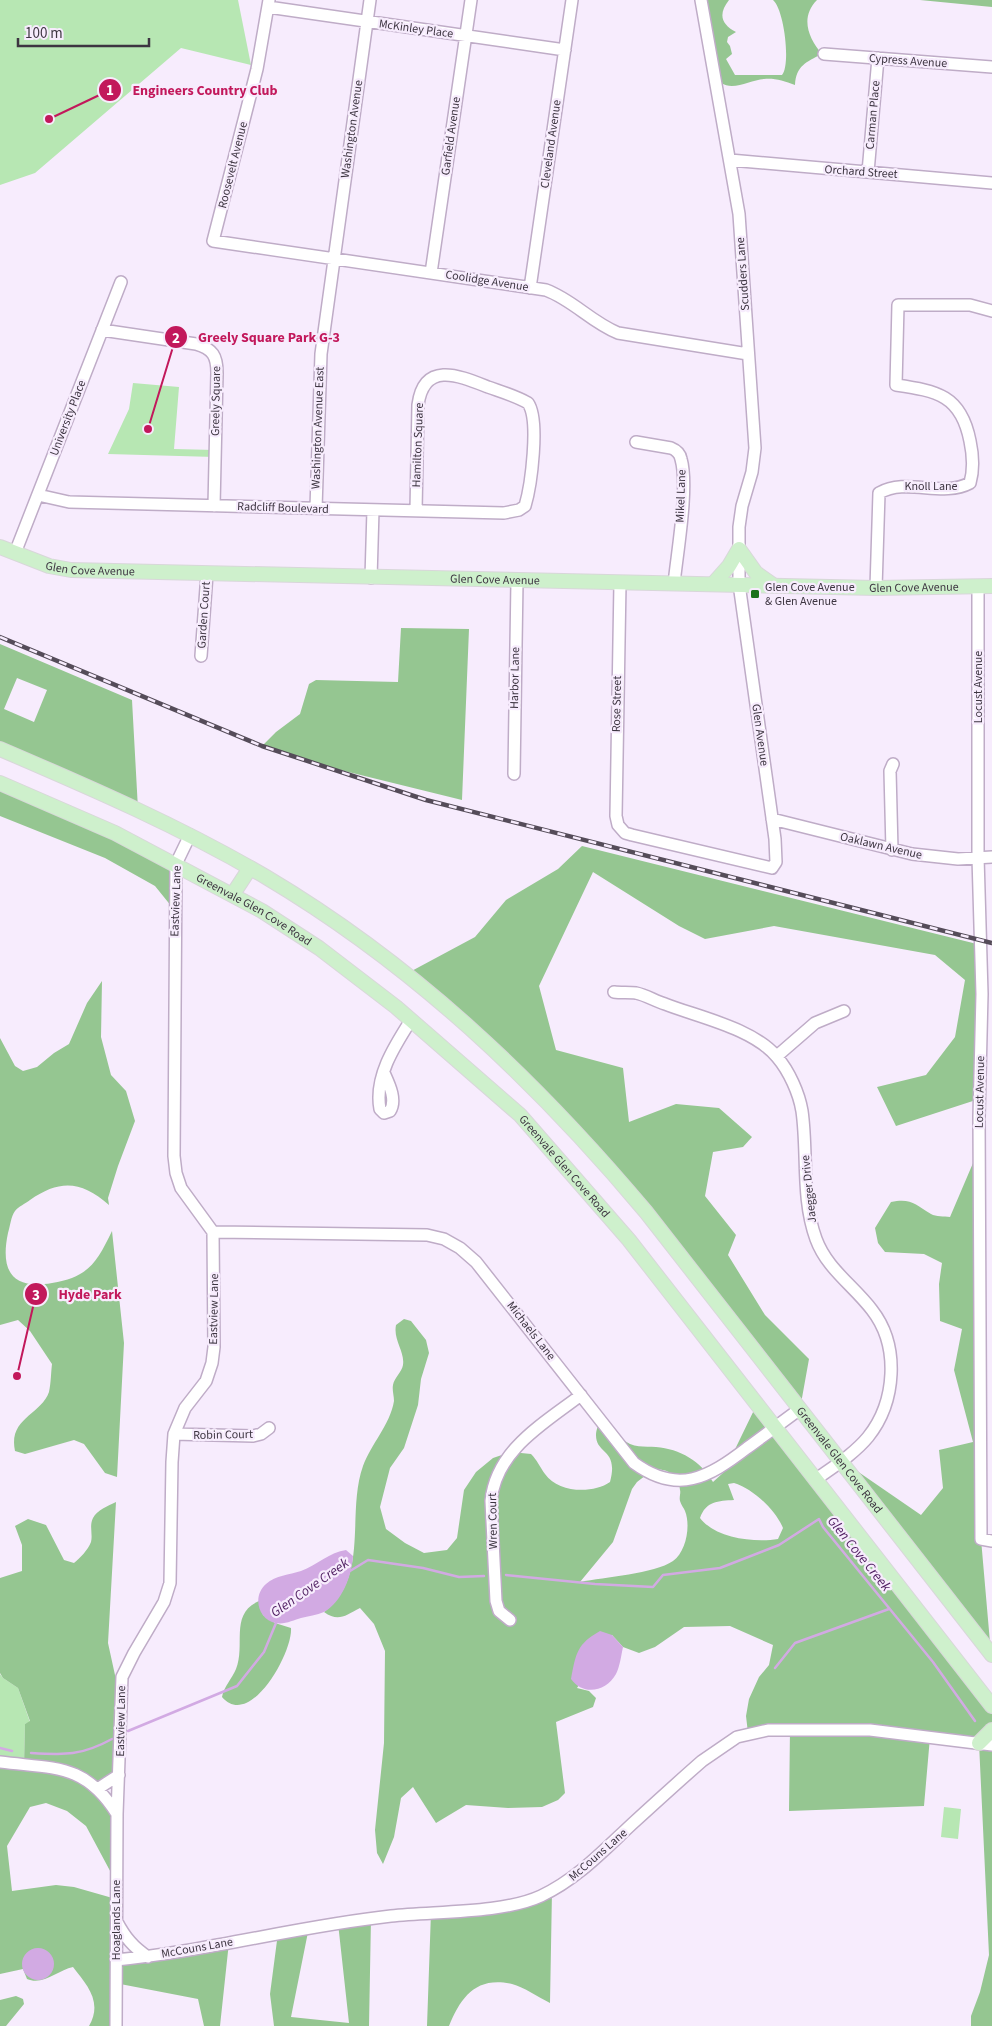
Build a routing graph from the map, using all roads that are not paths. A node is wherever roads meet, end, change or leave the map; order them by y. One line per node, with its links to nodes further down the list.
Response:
1 (370, 0): 6 (street, Washington Avenue)
2 (471, 0): 7 (street, Garfield Avenue)
3 (572, 0): 8 (street, Cleveland Avenue)
4 (701, 0): 12 (street, Scudders Lane)
5 (269, 4): 6 (street, McKinley Place); 15 (street, Roosevelt Avenue)
6 (367, 22): 7 (street, McKinley Place); 16 (street, Washington Avenue)
7 (466, 36): 8 (street, McKinley Place); 17 (street, Garfield Avenue)
8 (564, 50): 19 (street, Cleveland Avenue)
9 (824, 54): 10 (street, Cypress Avenue)
10 (878, 58): 11 (street, Cypress Avenue); 13 (street, Carman Place)
11 (992, 67)
12 (730, 160): 13 (street, Orchard Street); 22 (street, Scudders Lane)
13 (868, 172): 14 (street, Orchard Street)
14 (992, 183)
15 (213, 241): 16 (street, Coolidge Avenue)
16 (334, 259): 17 (street, Coolidge Avenue); 27 (street, Washington Avenue East)
17 (432, 273): 19 (street, Coolidge Avenue)
18 (121, 282): 21 (street, University Place)
19 (530, 288): 22 (street, Coolidge Avenue)
20 (992, 311): 43 (street, Knoll Lane)
21 (102, 330): 24 (street, University Place); 26 (street, Greely Square)
22 (748, 354): 31 (street, Scudders Lane)
23 (636, 442): 37 (street, Mikel Lane)
24 (38, 495): 26 (street, Radcliff Boulevard); 32 (street, University Place)
25 (526, 503): 29 (street, Radcliff Boulevard); 29 (street, Hamilton Square)
26 (214, 506): 27 (street, Radcliff Boulevard)
27 (316, 508): 28 (street, Radcliff Boulevard)
28 (373, 510): 29 (street, Radcliff Boulevard); 34 (street)
29 (416, 511)
30 (0, 547): 32 (main road, Glen Cove Avenue)
31 (739, 549): 38 (main road, Scudders Lane); 39 (street, Scudders Lane); 40 (main road)
32 (15, 554): 33 (main road, Glen Cove Avenue)
33 (206, 574): 34 (main road, Glen Cove Avenue); 44 (street, Garden Court)
34 (371, 578): 35 (main road, Glen Cove Avenue)
35 (516, 581): 36 (main road, Glen Cove Avenue); 47 (street, Harbor Lane)
36 (620, 583): 37 (main road, Glen Cove Avenue); 55 (street, Rose Street)
37 (674, 584): 38 (main road, Glen Cove Avenue)
38 (713, 584): 39 (main road, Glen Cove Avenue)
39 (739, 584): 40 (main road, Glen Cove Avenue); 49 (street, Glen Avenue)
40 (773, 585): 43 (main road, Glen Cove Avenue)
41 (978, 586): 42 (main road, Glen Cove Avenue); 43 (main road, Glen Cove Avenue); 52 (street, Locust Avenue)
42 (992, 586)
43 (876, 588)
44 (201, 656)
45 (0, 749): 50 (main road, Greenvale Glen Cove Road)
46 (893, 764): 51 (street)
47 (514, 774)
48 (0, 783): 54 (main road, Greenvale Glen Cove Road)
49 (772, 819): 51 (street, Oaklawn Avenue); 55 (street, Glen Avenue)
50 (190, 835): 54 (street, Eastview Lane); 56 (main road, Greenvale Glen Cove Road)
51 (892, 850): 52 (street, Oaklawn Avenue)
52 (978, 857): 53 (street, Oaklawn Avenue); 58 (street, Locust Avenue)
53 (992, 857)
54 (176, 864): 57 (main road, Greenvale Glen Cove Road); 64 (street, Eastview Lane)
55 (756, 864)
56 (250, 868): 57 (main road); 66 (main road, Greenvale Glen Cove Road)
57 (233, 894): 61 (main road, Greenvale Glen Cove Road)
58 (987, 972): 70 (street, Locust Avenue)
59 (614, 992): 62 (street, Jaegger Drive)
60 (844, 1011): 62 (street)
61 (411, 1020): 63 (street); 68 (main road, Greenvale Glen Cove Road)
62 (777, 1056): 71 (street, Jaegger Drive)
63 (384, 1074)
64 (213, 1232): 65 (street, Michaels Lane); 69 (street, Eastview Lane)
65 (581, 1395): 68 (street, Michaels Lane); 74 (street, Wren Court)
66 (800, 1409): 68 (street, Michaels Lane); 71 (main road, Greenvale Glen Cove Road)
67 (269, 1428): 69 (street, Robin Court)
68 (774, 1428): 72 (main road, Greenvale Glen Cove Road)
69 (174, 1434): 80 (street, Eastview Lane)
70 (987, 1441): 73 (street, Locust Avenue)
71 (841, 1460): 72 (street, Jaegger Drive); 75 (main road, Greenvale Glen Cove Road)
72 (815, 1480): 76 (main road, Greenvale Glen Cove Road)
73 (986, 1540)
74 (510, 1620)
75 (992, 1655)
76 (992, 1706)
77 (992, 1730): 78 (main road)
78 (986, 1744): 84 (street, McCouns Lane)
79 (0, 1762): 81 (street)
80 (119, 1775): 81 (street, Eastview Lane); 82 (street, Eastview Lane)
81 (99, 1788): 82 (street)
82 (117, 1814): 83 (street, Hoaglands Lane)
83 (116, 1920): 84 (street, McCouns Lane); 85 (street, Hoaglands Lane)
84 (148, 1957): 85 (street, McCouns Lane)
85 (116, 1960): 86 (street, Hoaglands Lane)
86 (116, 2026)

